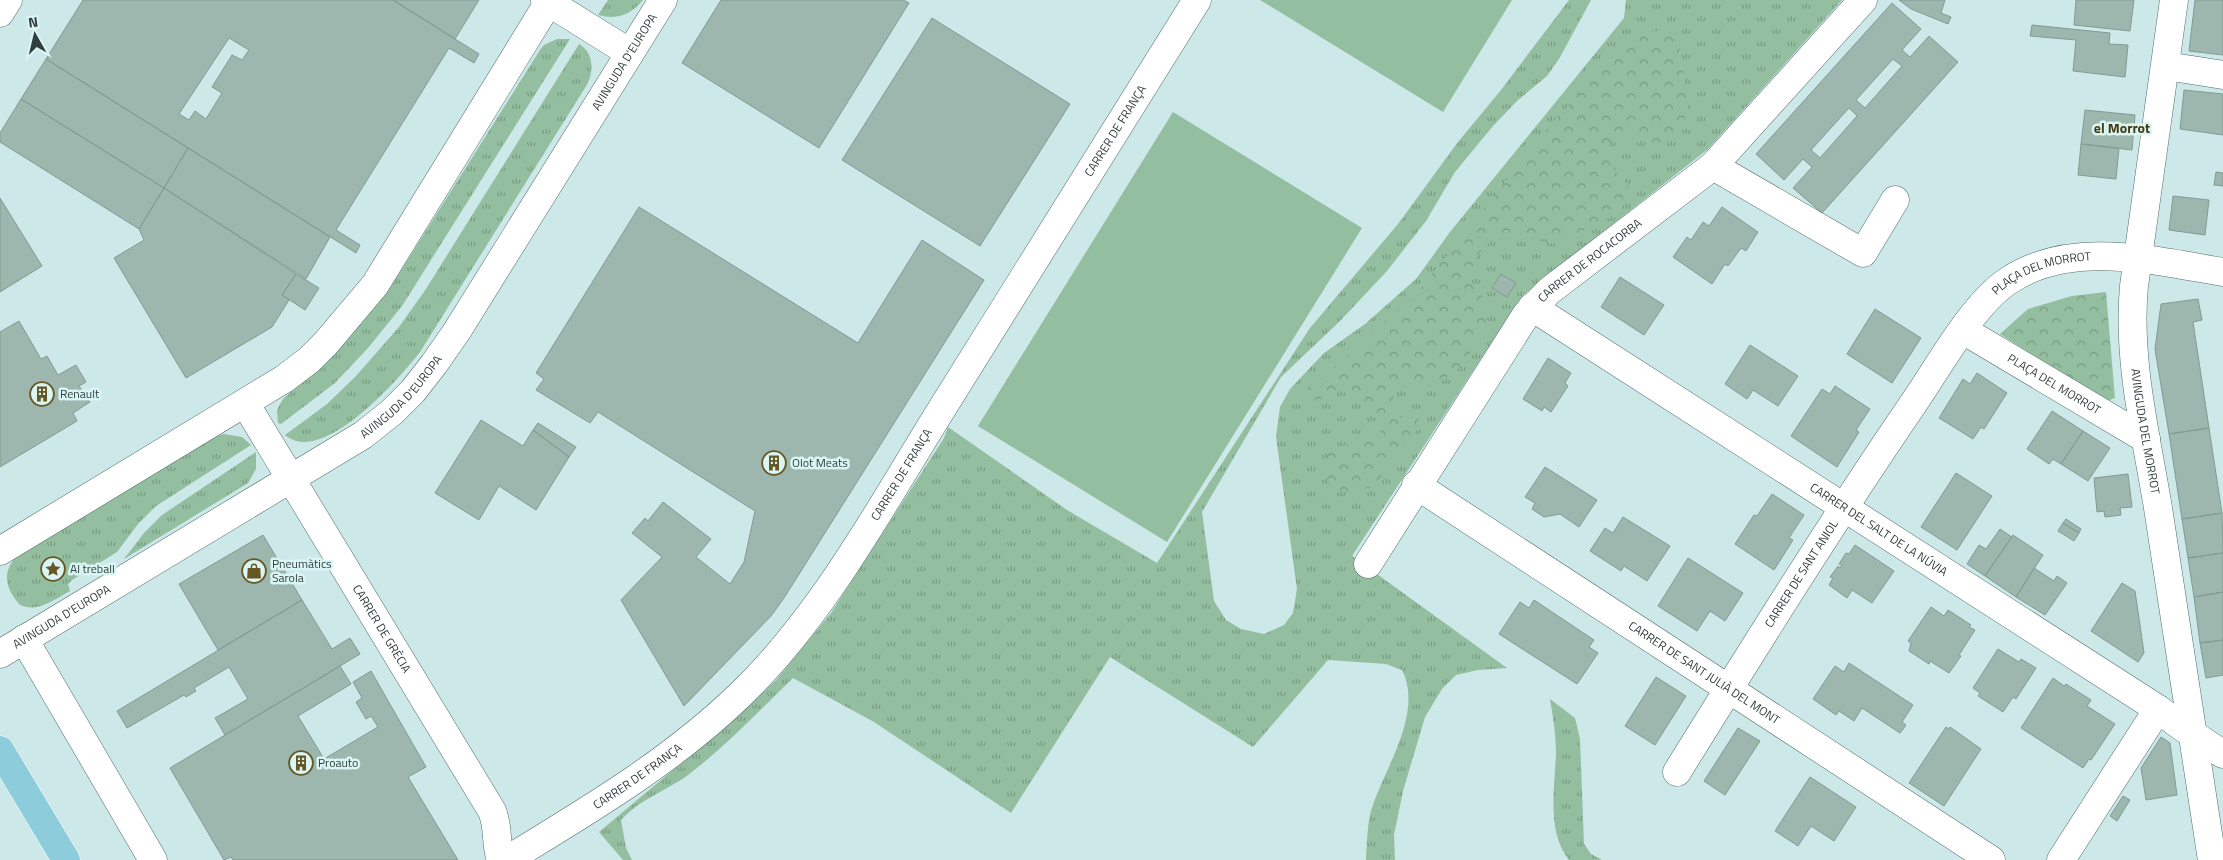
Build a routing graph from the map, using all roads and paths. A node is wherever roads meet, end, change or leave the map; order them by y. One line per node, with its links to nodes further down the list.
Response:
1 (8, 0): 7 (street)
2 (663, 0): 8 (street, AVINGUDA D'EUROPA)
3 (1197, 0): 35 (street, CARRER DE FRANÇA)
4 (1863, 0): 11 (street, CARRER DE ROCACORBA)
5 (2174, 0): 9 (street, AVINGUDA DEL MORROT)
6 (548, 1): 8 (street); 17 (street)
7 (0, 13)
8 (630, 53): 19 (street, AVINGUDA D'EUROPA)
9 (2166, 66): 10 (street); 13 (street, AVINGUDA DEL MORROT)
10 (2223, 75)
11 (1713, 166): 12 (street); 15 (street, CARRER DE ROCACORBA)
12 (1895, 200)
13 (2139, 259): 14 (street, PLAÇA DEL MORROT); 16 (street, PLAÇA DEL MORROT); 18 (street, AVINGUDA DEL MORROT)
14 (2223, 272)
15 (1532, 307): 20 (street, CARRER DE ROCACORBA); 21 (street, CARRER DEL SALT DE LA NÚVIA)
16 (1963, 330): 18 (street, PLAÇA DEL MORROT); 21 (street, CARRER DE SANT ANIOL)
17 (245, 402): 19 (street, CARRER DE GRÈCIA); 22 (street)
18 (2146, 439): 28 (street, AVINGUDA DEL MORROT)
19 (292, 478): 24 (street, AVINGUDA D'EUROPA); 34 (street, CARRER DE GRÈCIA)
20 (1416, 485): 23 (street, CARRER DE ROCACORBA); 26 (street, CARRER DE SANT JULIÀ DEL MONT)
21 (1843, 507): 26 (street, CARRER DE SANT ANIOL); 27 (street, CARRER DEL SALT DE LA NÚVIA)
22 (0, 551)
23 (1368, 564)
24 (24, 639): 25 (street, AVINGUDA D'EUROPA); 33 (street)
25 (0, 654)
26 (1729, 688): 31 (street, CARRER DE SANT ANIOL); 36 (street, CARRER DE SANT JULIÀ DEL MONT)
27 (2158, 709): 28 (street, CARRER DEL SALT DE LA NÚVIA); 37 (street)
28 (2193, 736): 30 (street, CARRER DEL SALT DE LA NÚVIA); 38 (street, AVINGUDA DEL MORROT)
29 (0, 750): 32 (main road)
30 (2223, 754)
31 (1677, 772)
32 (66, 860)
33 (153, 860)
34 (501, 860)
35 (508, 860)
36 (1991, 860)
37 (2061, 860)
38 (2212, 860)

